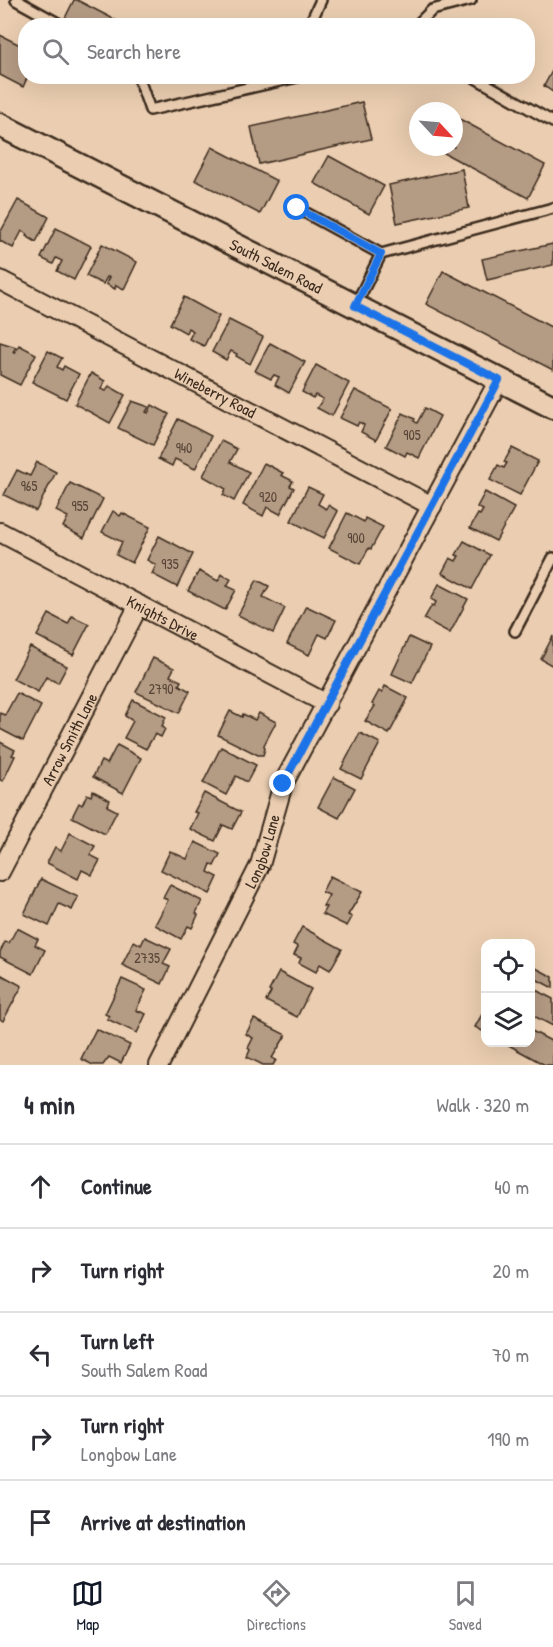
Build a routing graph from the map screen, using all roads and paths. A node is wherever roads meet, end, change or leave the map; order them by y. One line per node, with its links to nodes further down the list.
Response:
1 (16, 0): 4 (lane)
2 (321, 0): 5 (lane)
3 (471, 0): 6 (lane)
4 (49, 18)
5 (313, 18)
6 (424, 18)
7 (141, 84): 8 (lane)
8 (267, 84)
9 (486, 84): 10 (lane)
10 (553, 122)
11 (0, 124): 16 (street, South Salem Road)
12 (297, 208): 14 (lane)
13 (553, 208): 14 (lane)
14 (381, 254): 16 (lane)
15 (0, 279): 19 (street, Wineberry Road)
16 (355, 306): 17 (street, South Salem Road)
17 (499, 380): 18 (street, South Salem Road); 19 (street, Longbow Lane)
18 (553, 407)
19 (432, 506): 24 (street, Longbow Lane)
20 (0, 532): 22 (street, Knights Drive)
21 (553, 558): 23 (lane)
22 (139, 605): 24 (street, Knights Drive); 25 (street, Arrow Smith Lane)
23 (514, 631)
24 (327, 704): 26 (street, Longbow Lane)
25 (0, 872)
26 (159, 1065)

